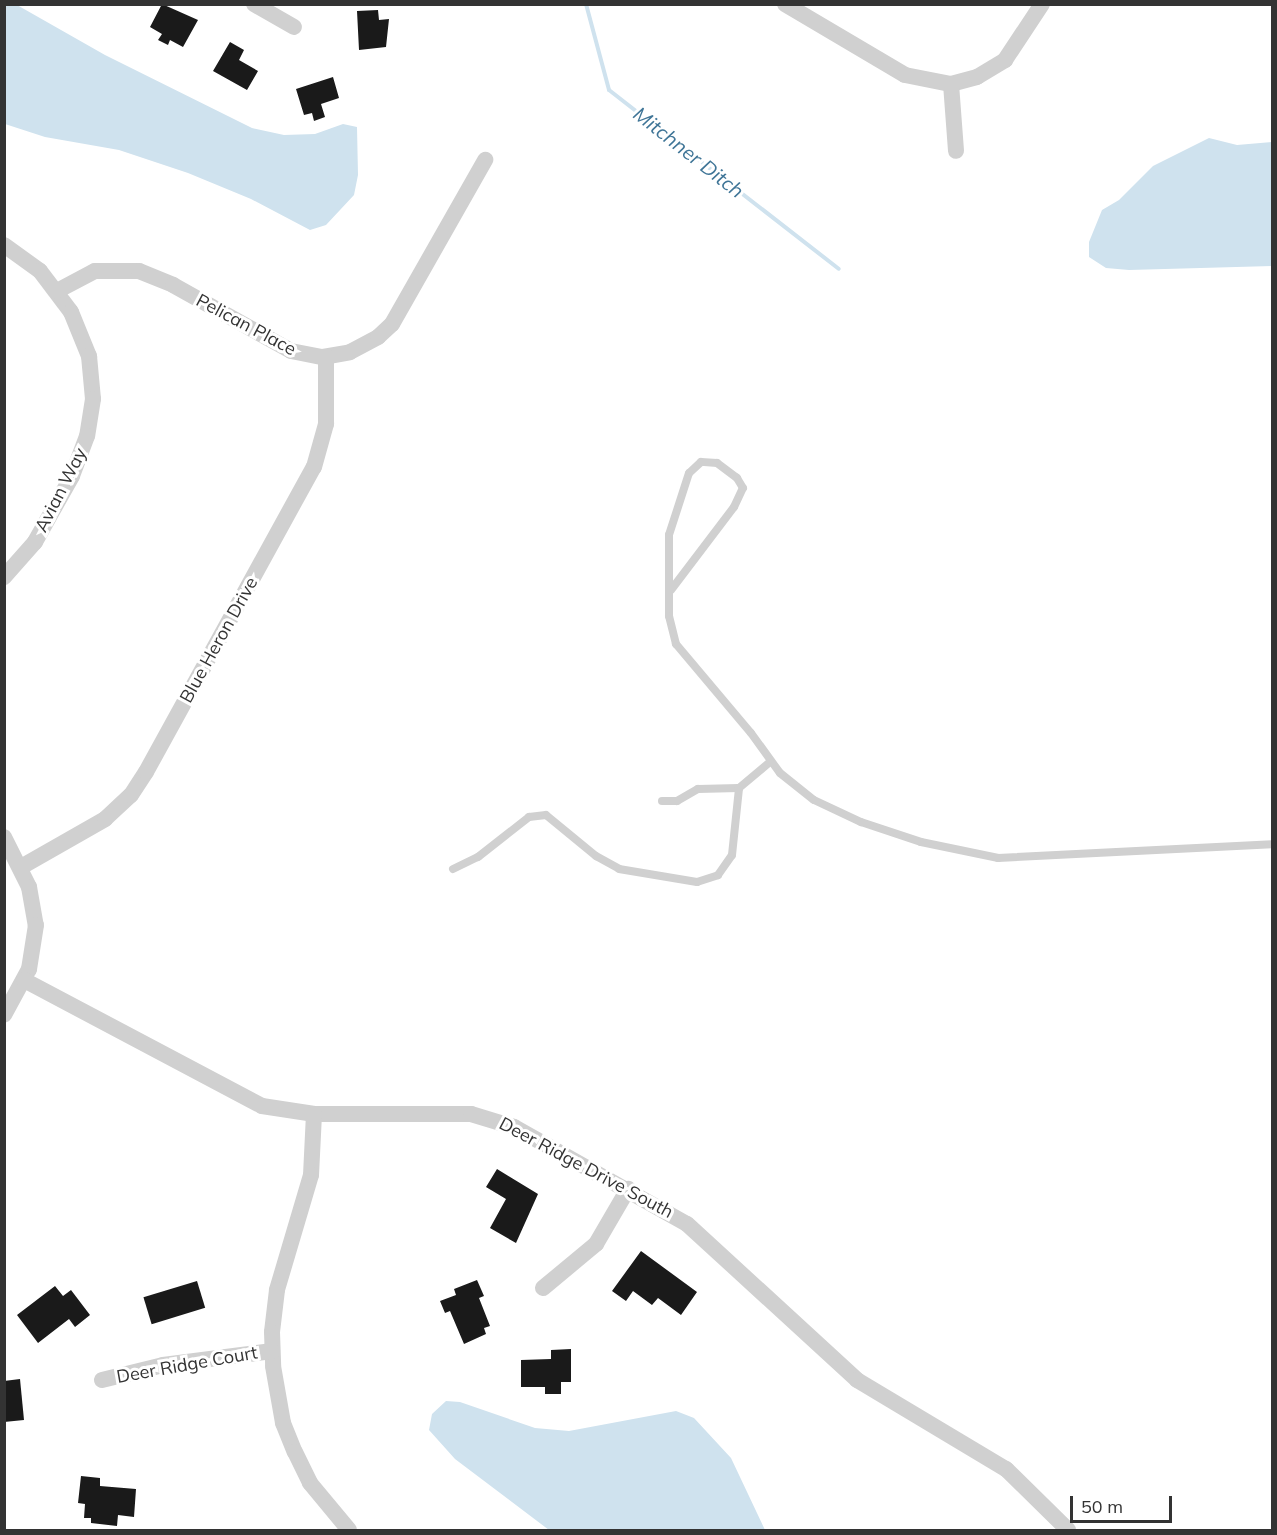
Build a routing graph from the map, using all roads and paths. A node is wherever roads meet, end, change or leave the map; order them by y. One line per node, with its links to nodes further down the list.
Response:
1 (254, 4): 4 (street)
2 (785, 4): 5 (street)
3 (1042, 4): 5 (street)
4 (294, 27)
5 (951, 84): 6 (street)
6 (956, 151)
7 (485, 160): 10 (street, Pelican Place)
8 (4, 245): 9 (street, Avian Way)
9 (57, 291): 10 (street, Pelican Place); 11 (street, Avian Way)
10 (326, 357): 18 (street, Blue Heron Drive)
11 (4, 577)
12 (671, 590): 12 (lane); 13 (lane)
13 (770, 762): 14 (lane); 17 (lane)
14 (739, 788): 15 (lane); 19 (lane)
15 (662, 801)
16 (4, 837): 18 (street)
17 (1272, 844)
18 (21, 867): 20 (street)
19 (453, 869)
20 (24, 980): 21 (street); 22 (street, Deer Ridge Drive South)
21 (4, 1016)
22 (314, 1114): 23 (street, Deer Ridge Drive South); 25 (street)
23 (628, 1189): 24 (street); 28 (street, Deer Ridge Drive South)
24 (543, 1288)
25 (272, 1351): 26 (street, Deer Ridge Court); 27 (street)
26 (102, 1380)
27 (349, 1530)
28 (1068, 1530)

